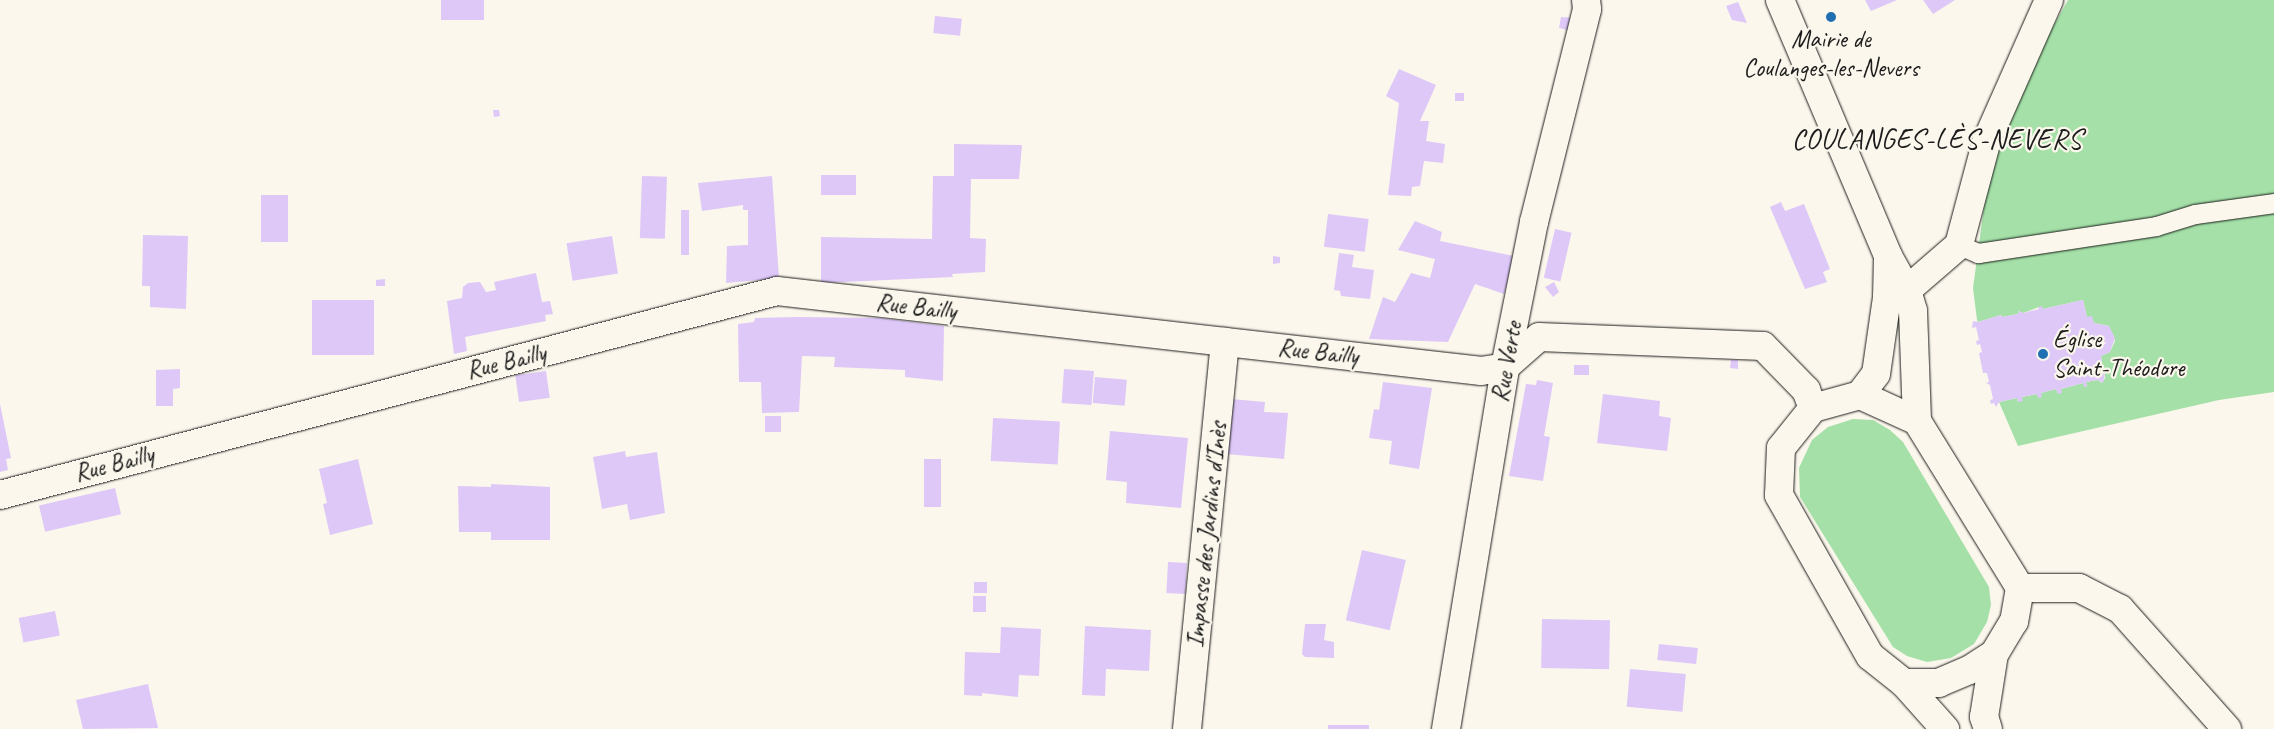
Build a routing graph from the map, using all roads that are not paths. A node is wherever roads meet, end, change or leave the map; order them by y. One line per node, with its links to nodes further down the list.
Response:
1 (1586, 0): 8 (street, Rue Verte)
2 (1780, 0): 6 (street)
3 (2049, 0): 5 (street)
4 (2274, 203): 5 (lane)
5 (1959, 245): 6 (street)
6 (1897, 294): 9 (street); 11 (street)
7 (1226, 342): 8 (street, Rue Bailly); 12 (street, Rue Bailly); 16 (street, Impasse des Jardins d'Inès)
8 (1505, 367): 10 (street); 17 (street, Rue Verte)
9 (1860, 395): 10 (street); 11 (street)
10 (1813, 408): 15 (street)
11 (1917, 421): 13 (street)
12 (0, 495)
13 (2020, 588): 14 (street); 20 (street)
14 (1994, 654): 15 (street); 19 (street)
15 (1904, 683): 18 (street)
16 (1187, 729)
17 (1446, 729)
18 (1945, 729)
19 (1988, 729)
20 (2227, 729)

